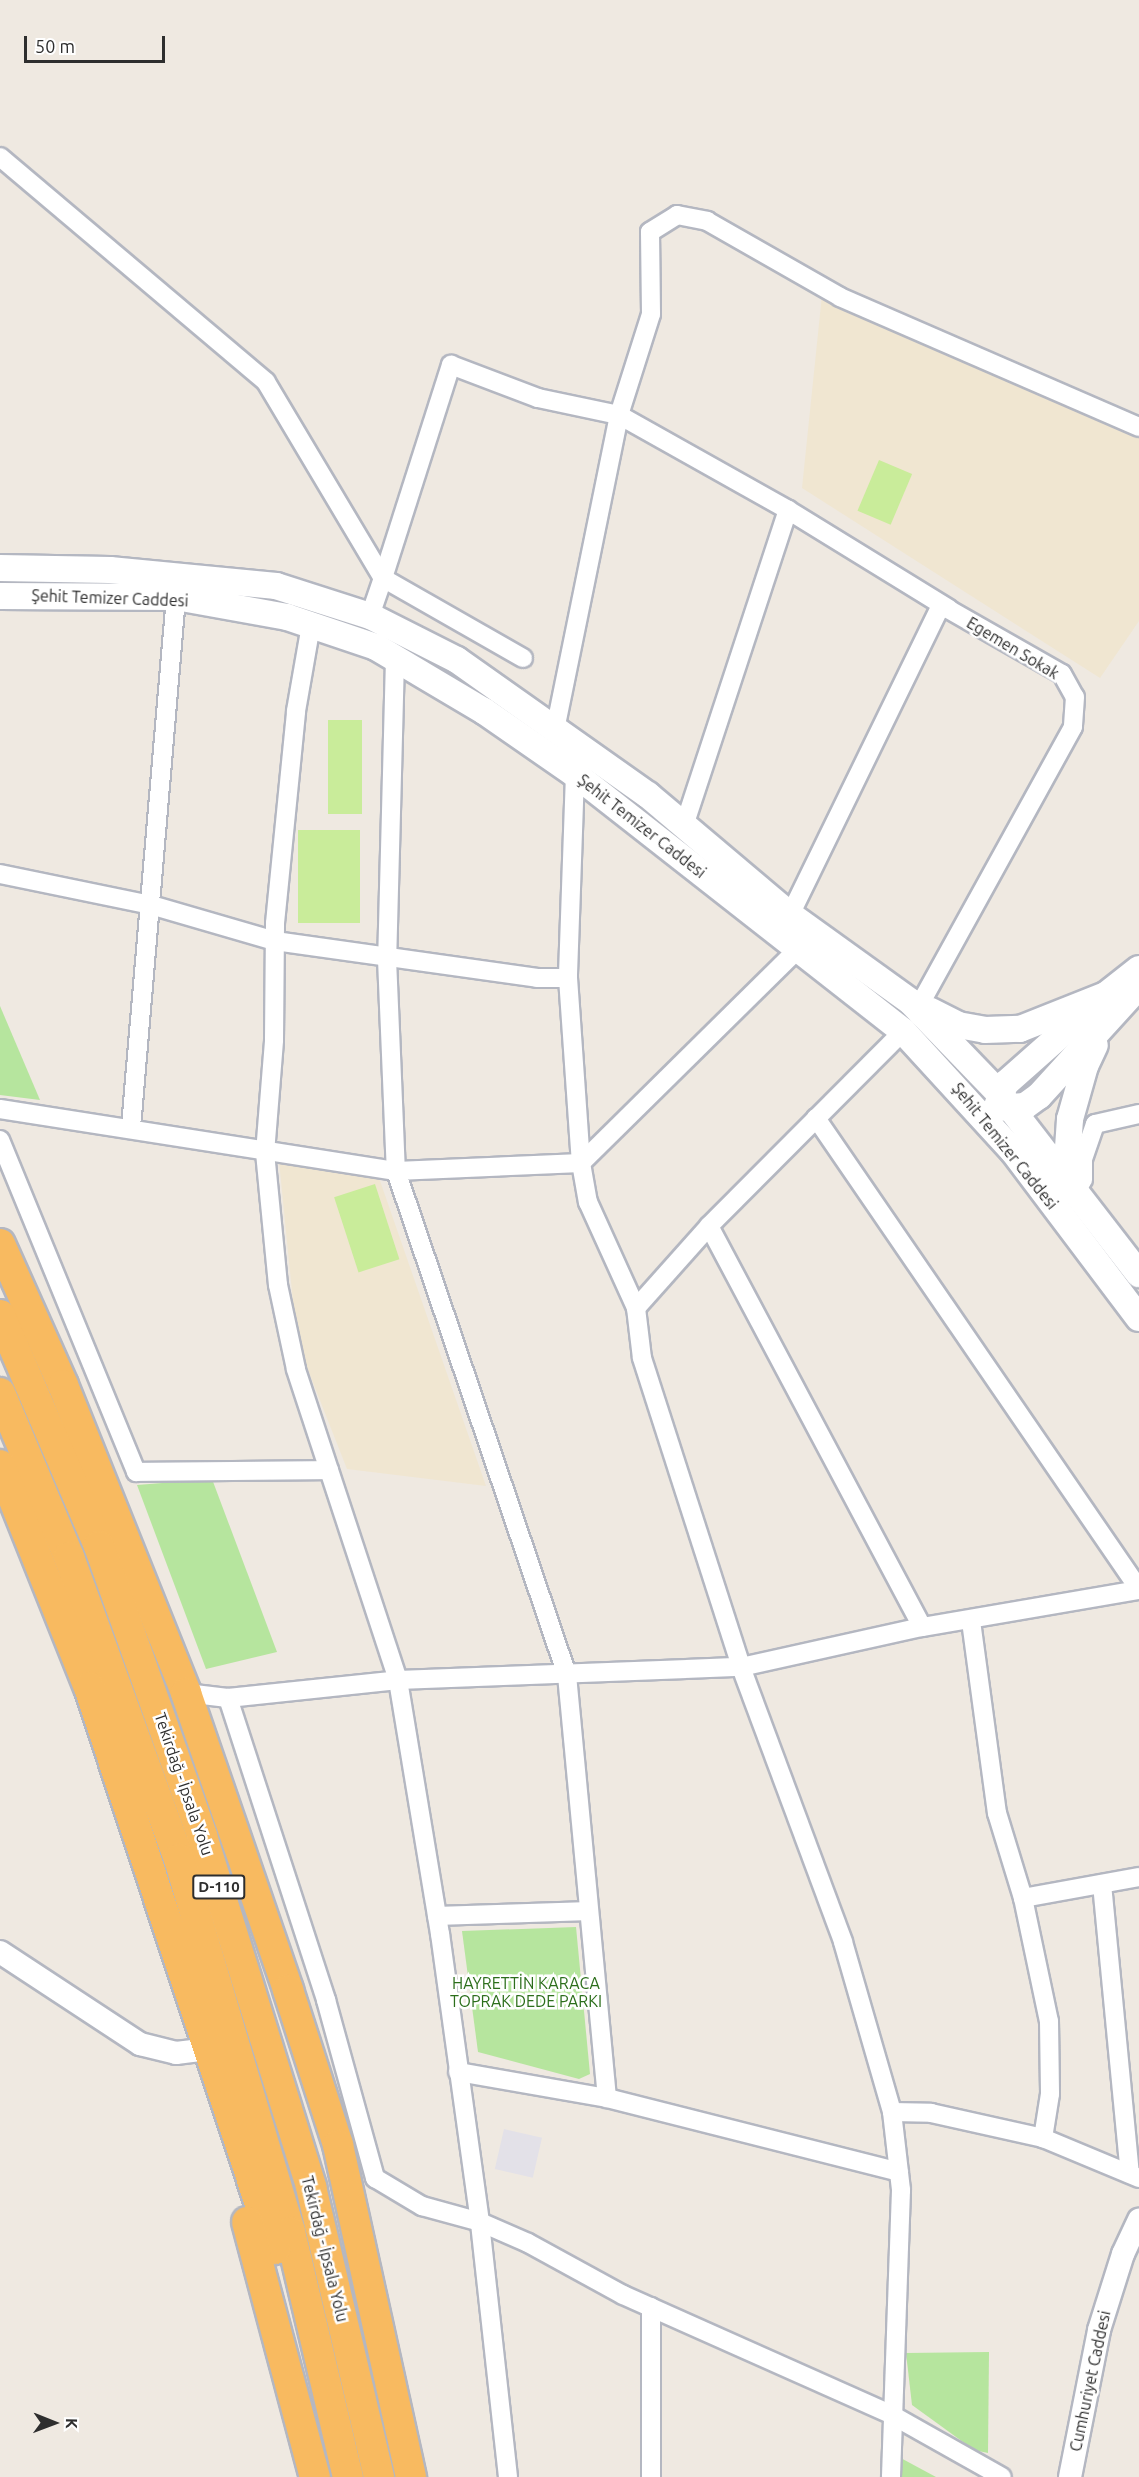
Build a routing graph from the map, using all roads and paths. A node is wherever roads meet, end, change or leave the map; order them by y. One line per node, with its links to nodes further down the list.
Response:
1 (0, 157): 6 (street)
2 (619, 415): 3 (street); 4 (street); 6 (street); 14 (street)
3 (1139, 428)
4 (788, 510): 9 (street); 16 (street)
5 (0, 568): 10 (main road, Şehit Temizer Caddesi)
6 (383, 578): 10 (street); 12 (street)
7 (0, 596): 8 (main road, Şehit Temizer Caddesi)
8 (176, 597): 11 (main road, Şehit Temizer Caddesi); 18 (street)
9 (949, 609): 19 (street, Egemen Sokak); 26 (street, Egemen Sokak)
10 (370, 616): 14 (main road, Şehit Temizer Caddesi)
11 (311, 625): 13 (main road, Şehit Temizer Caddesi); 20 (street)
12 (523, 658)
13 (395, 659): 15 (main road, Şehit Temizer Caddesi); 22 (street)
14 (555, 730): 16 (main road, Şehit Temizer Caddesi)
15 (575, 774): 21 (main road, Şehit Temizer Caddesi); 24 (street)
16 (684, 826): 19 (main road, Şehit Temizer Caddesi)
17 (0, 874): 18 (street)
18 (151, 905): 20 (street); 34 (street)
19 (790, 915): 26 (main road, Şehit Temizer Caddesi)
20 (275, 941): 22 (street); 37 (street)
21 (798, 949): 28 (main road, Şehit Temizer Caddesi); 38 (street)
22 (387, 959): 24 (street); 39 (street)
23 (1139, 969): 27 (main road)
24 (568, 978): 38 (street)
25 (1139, 986): 27 (main road)
26 (916, 1003): 27 (main road); 30 (main road, Şehit Temizer Caddesi)
27 (1111, 1004): 30 (main road); 40 (main road)
28 (903, 1031): 29 (main road, Şehit Temizer Caddesi); 33 (street)
29 (958, 1087): 30 (main road); 36 (main road, Şehit Temizer Caddesi)
30 (1002, 1103): 36 (main road); 40 (main road, Şehit Temizer Caddesi)
31 (0, 1108): 34 (street)
32 (1139, 1114): 40 (street)
33 (816, 1118): 41 (street); 52 (street)
34 (131, 1127): 37 (street)
35 (0, 1140): 50 (street)
36 (1013, 1151): 46 (main road, Şehit Temizer Caddesi)
37 (265, 1154): 39 (street); 49 (street)
38 (581, 1163): 39 (street); 44 (street)
39 (396, 1171): 56 (street)
40 (1084, 1199): 43 (main road, Şehit Temizer Caddesi)
41 (709, 1226): 44 (street); 54 (street)
42 (0, 1244): 51 (highway)
43 (1139, 1274)
44 (636, 1308): 55 (street)
45 (0, 1315): 78 (highway, Tekirdağ - İpsala Yolu / D-110)
46 (1139, 1318)
47 (0, 1393): 79 (highway, Tekirdağ - İpsala Yolu / D-110)
48 (0, 1465): 67 (highway)
49 (329, 1470): 50 (street); 57 (street)
50 (136, 1472): 51 (street)
51 (102, 1481): 58 (highway)
52 (1139, 1590): 53 (street)
53 (971, 1621): 54 (street); 62 (street)
54 (922, 1628): 55 (street)
55 (741, 1667): 56 (street); 70 (street)
56 (567, 1675): 57 (street); 64 (street)
57 (398, 1680): 59 (street); 65 (street)
58 (186, 1693): 59 (street); 63 (highway)
59 (228, 1698): 75 (street)
60 (1139, 1877): 61 (street)
61 (1102, 1884): 62 (street); 73 (street)
62 (1023, 1898): 71 (street)
63 (257, 1906): 78 (highway); 81 (highway)
64 (589, 1911): 65 (street); 69 (street)
65 (437, 1916): 68 (street)
66 (0, 1952): 67 (street)
67 (208, 2049): 79 (highway); 80 (highway)
68 (458, 2072): 69 (street); 75 (street)
69 (607, 2098): 72 (street)
70 (892, 2112): 71 (street); 72 (street)
71 (1043, 2138): 73 (street)
72 (899, 2172): 77 (street)
73 (1135, 2176)
74 (1139, 2219): 86 (street, Cumhuriyet Caddesi)
75 (480, 2222): 76 (street); 82 (street)
76 (651, 2307): 77 (street); 83 (street)
77 (892, 2415): 84 (street); 85 (street)
78 (377, 2467)
79 (347, 2471)
80 (315, 2477)
81 (411, 2477)
82 (508, 2477)
83 (651, 2477)
84 (891, 2477)
85 (1002, 2477)
86 (1070, 2477)

